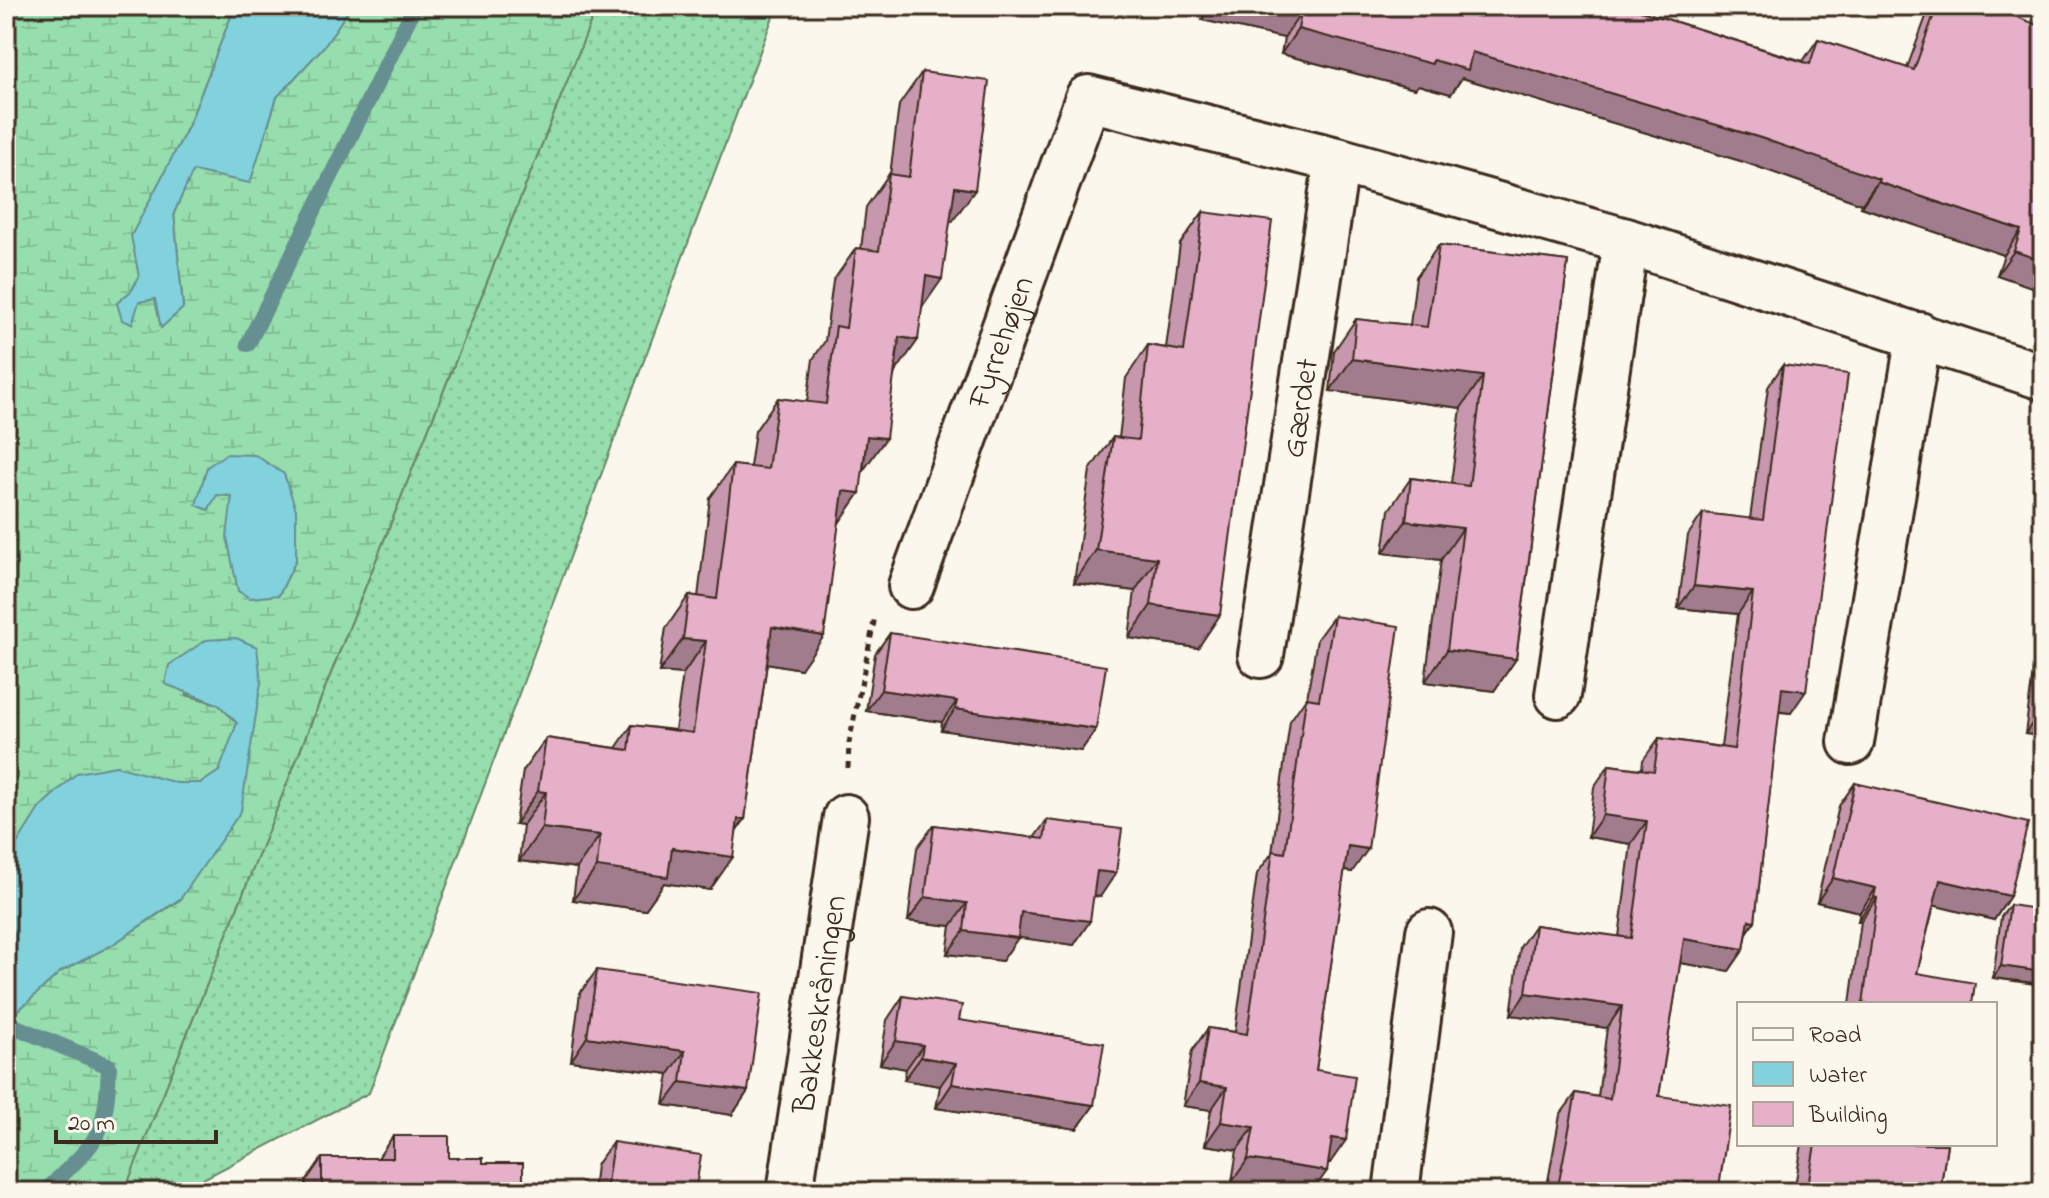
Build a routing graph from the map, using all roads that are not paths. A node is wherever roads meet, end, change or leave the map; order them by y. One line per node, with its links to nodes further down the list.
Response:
1 (1337, 160): 2 (street); 5 (street, Fyrrehøjen); 6 (street, Gærdet)
2 (1626, 241): 3 (street); 7 (street)
3 (1919, 335): 4 (street); 8 (street)
4 (2043, 377)
5 (911, 586)
6 (1261, 655)
7 (1558, 695)
8 (1851, 742)
9 (846, 817): 11 (street, Bakkeskråningen)
10 (1429, 932): 12 (street)
11 (790, 1192)
12 (1396, 1192)

